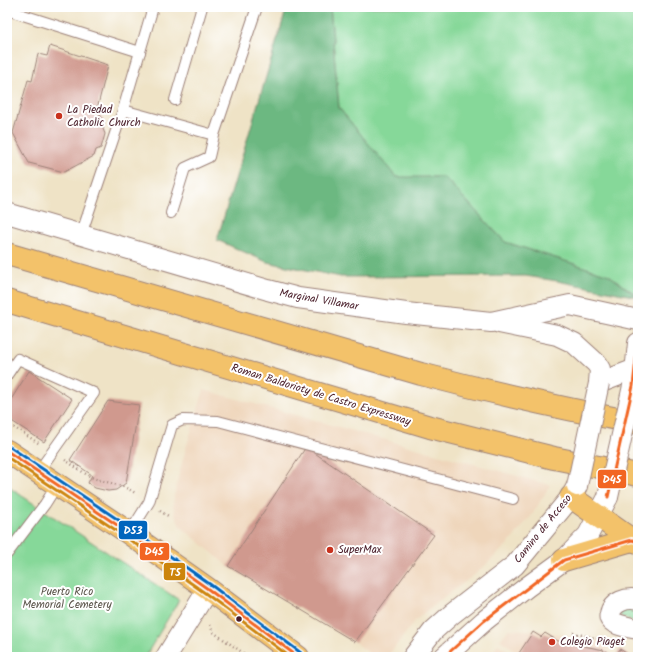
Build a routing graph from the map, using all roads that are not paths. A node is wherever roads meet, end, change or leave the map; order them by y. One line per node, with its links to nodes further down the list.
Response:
1 (153, 7): 5 (lane)
2 (202, 7): 6 (lane)
3 (257, 7): 8 (lane)
4 (7, 10): 5 (lane)
5 (140, 52): 7 (lane)
6 (175, 100)
7 (123, 110): 8 (lane); 11 (lane)
8 (214, 135): 10 (lane)
9 (7, 213): 11 (street, Marginal Villamar)
10 (171, 213)
11 (81, 235): 15 (street, Marginal Villamar)
12 (7, 254): 20 (main road)
13 (7, 301): 23 (main road, Roman Baldorioty de Castro Expressway)
14 (638, 320): 15 (street, Marginal Villamar)
15 (491, 322): 19 (street, Camino de Acceso)
16 (638, 343): 17 (street)
17 (636, 374): 19 (street); 27 (street, bridge)
18 (7, 375): 22 (lane)
19 (599, 383): 25 (street, Camino de Acceso, bridge)
20 (638, 423)
21 (7, 451): 22 (main road)
22 (38, 472): 24 (main road)
23 (638, 475)
24 (57, 485): 28 (main road); 30 (lane)
25 (574, 491): 27 (main road); 37 (street, Camino de Acceso)
26 (513, 500): 28 (lane)
27 (598, 516): 29 (main road); 31 (street)
28 (129, 534): 32 (main road)
29 (635, 541): 31 (main road)
30 (7, 554)
31 (564, 560): 38 (street)
32 (208, 589): 35 (street); 36 (main road)
33 (638, 600): 34 (street)
34 (638, 629)
35 (166, 657)
36 (298, 657)
37 (413, 657)
38 (444, 657)

